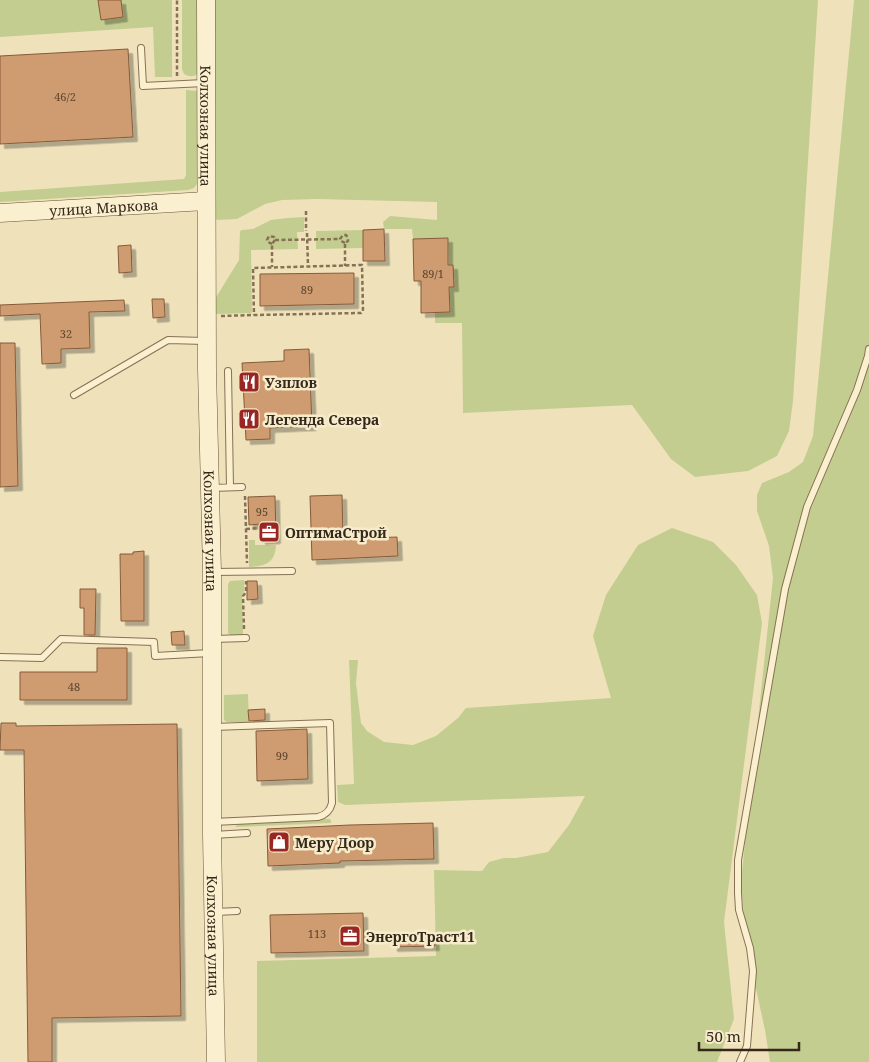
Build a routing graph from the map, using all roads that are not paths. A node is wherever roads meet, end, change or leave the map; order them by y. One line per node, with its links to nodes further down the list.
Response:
1 (206, 0): 3 (street, Колхозная улица)
2 (141, 48): 3 (lane)
3 (206, 83): 4 (street, Колхозная улица)
4 (206, 201): 5 (street, улица Маркова); 6 (street, Колхозная улица)
5 (0, 213)
6 (207, 341): 9 (lane); 12 (street, Колхозная улица)
7 (869, 349): 24 (lane)
8 (228, 371): 11 (lane)
9 (74, 395)
10 (242, 486): 11 (lane)
11 (230, 487): 12 (lane)
12 (210, 488): 14 (street, Колхозная улица)
13 (292, 570): 14 (lane)
14 (212, 572): 16 (street, Колхозная улица)
15 (245, 638): 16 (lane)
16 (212, 646): 17 (lane); 18 (street, Колхозная улица)
17 (0, 657)
18 (212, 727): 19 (street, Колхозная улица); 19 (lane)
19 (212, 828): 20 (lane); 22 (street, Колхозная улица)
20 (247, 833)
21 (237, 911): 22 (lane)
22 (214, 912): 23 (street, Колхозная улица)
23 (216, 1062)
24 (740, 1062)

